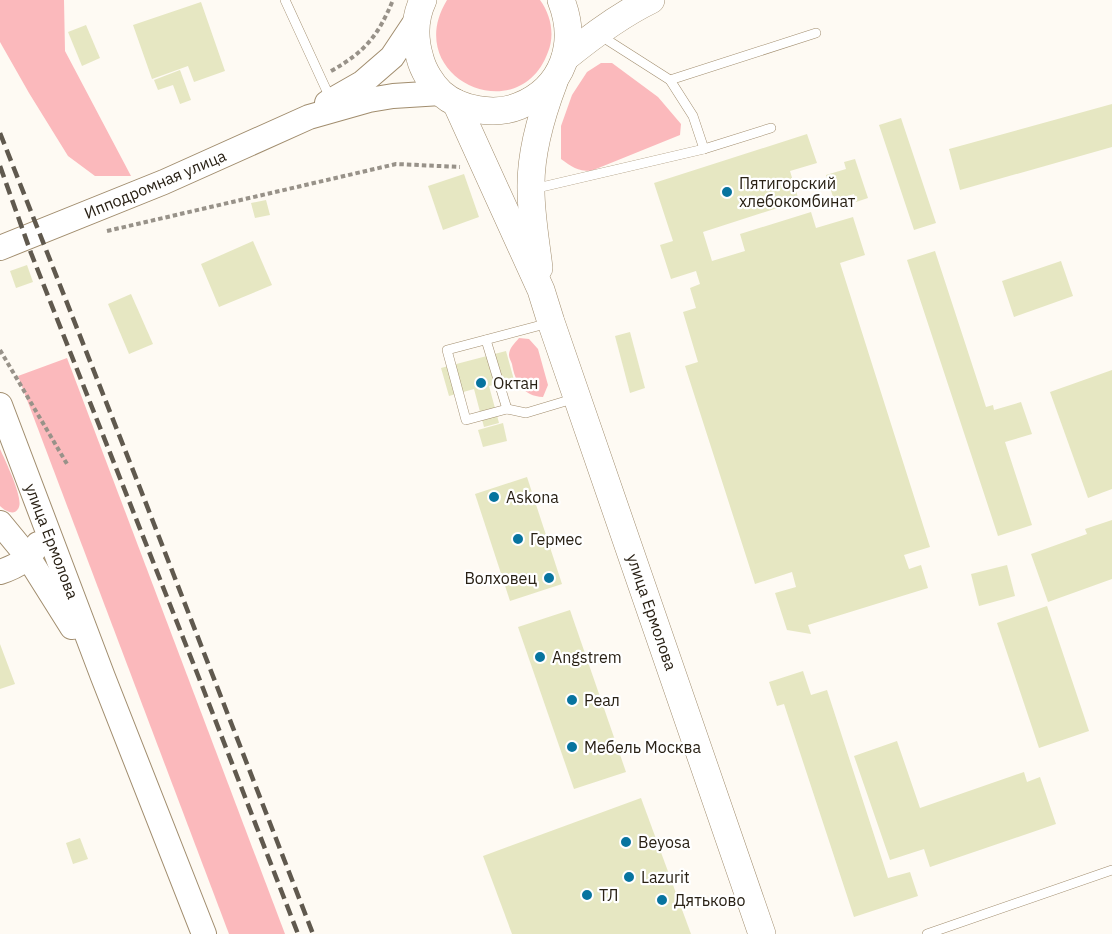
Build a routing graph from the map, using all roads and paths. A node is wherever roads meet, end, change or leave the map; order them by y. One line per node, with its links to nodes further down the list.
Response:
1 (285, 0): 9 (lane)
2 (393, 0): 9 (path)
3 (561, 0): 8 (main road, улица Ермолова)
4 (651, 0): 6 (main road)
5 (420, 11): 11 (main road, улица Ермолова); 12 (street, Ипподромная улица)
6 (597, 33): 8 (main road); 10 (lane)
7 (816, 33): 10 (lane)
8 (560, 68): 11 (main road); 17 (main road, улица Ермолова)
9 (320, 77): 12 (lane)
10 (670, 80): 15 (lane)
11 (448, 98): 13 (street, Ипподромная улица); 16 (main road, улица Ермолова)
12 (331, 100): 13 (street, Ипподромная улица)
13 (309, 117): 19 (street, Ипподромная улица)
14 (771, 128): 15 (lane)
15 (704, 149): 17 (lane)
16 (485, 168): 18 (path); 20 (main road, улица Ермолова)
17 (531, 189): 20 (main road, улица Ермолова)
18 (98, 233)
19 (0, 248)
20 (541, 290): 21 (main road, улица Ермолова)
21 (551, 322): 22 (lane); 24 (main road, улица Ермолова)
22 (486, 340): 26 (lane); 26 (lane)
23 (0, 350): 27 (path)
24 (578, 398): 26 (lane); 35 (main road, улица Ермолова)
25 (0, 405): 28 (street, улица Ермолова)
26 (507, 408)
27 (67, 464)
28 (43, 517): 30 (street); 32 (street, улица Ермолова)
29 (0, 523): 30 (street, улица Ермолова)
30 (28, 557): 31 (street); 32 (street, улица Ермолова)
31 (0, 572)
32 (103, 677): 34 (street, улица Ермолова)
33 (1112, 870): 36 (lane)
34 (204, 934)
35 (762, 934)
36 (927, 934)

